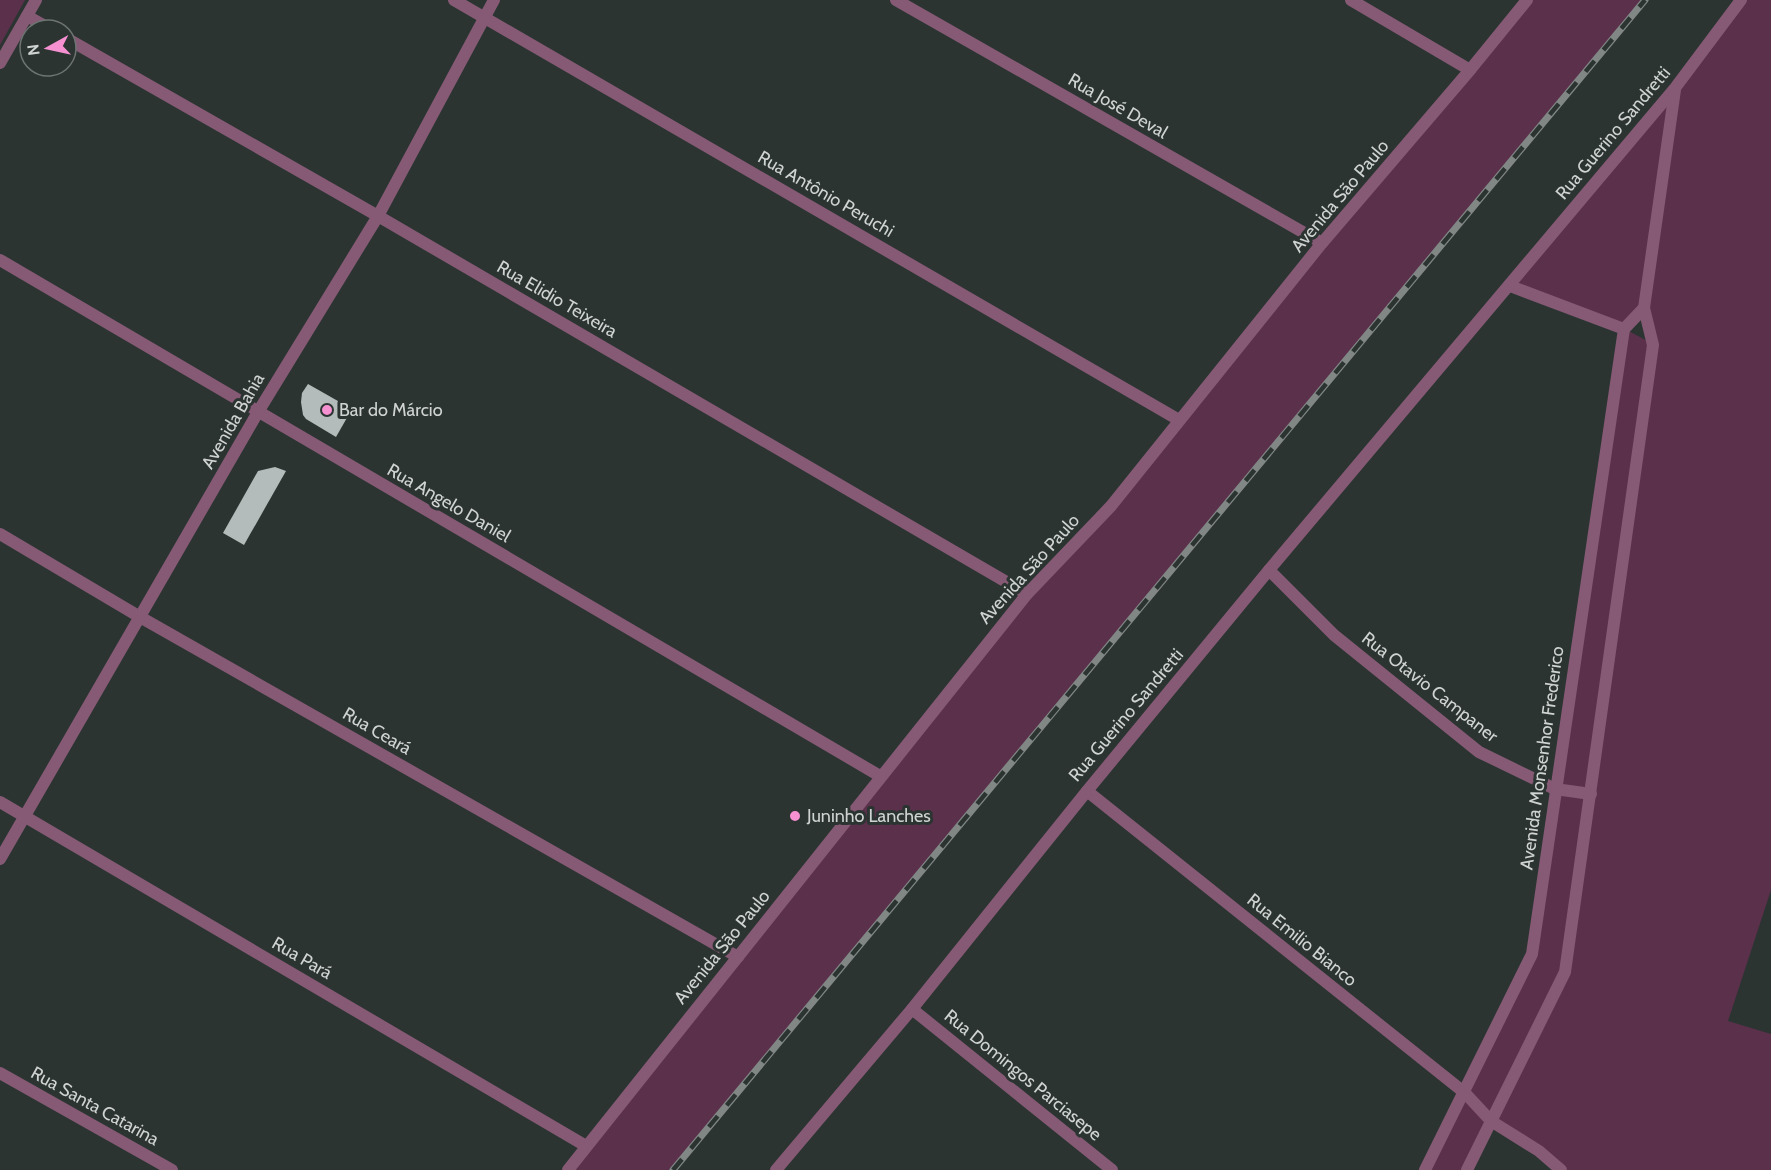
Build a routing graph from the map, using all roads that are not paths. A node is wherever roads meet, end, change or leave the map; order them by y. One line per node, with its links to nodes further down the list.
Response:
1 (36, 0): 8 (street)
2 (454, 0): 9 (street, Rua Antônio Peruchi)
3 (494, 0): 9 (street, Avenida Bahia)
4 (896, 0): 16 (street, Rua José Deval)
5 (1351, 0): 13 (street)
6 (1527, 0): 13 (street, Avenida São Paulo)
7 (1741, 0): 14 (street, Rua Guerino Sandretti)
8 (27, 16): 10 (street); 12 (street)
9 (484, 17): 15 (street, Avenida Bahia); 22 (street, Rua Antônio Peruchi)
10 (31, 18)
11 (78, 45): 15 (street, Rua Elidio Teixeira)
12 (0, 63)
13 (1470, 70): 16 (street, Avenida São Paulo)
14 (1675, 87): 18 (street, Rua Guerino Sandretti); 19 (street)
15 (378, 216): 21 (street, Avenida Bahia); 25 (street, Rua Elidio Teixeira)
16 (1322, 243): 22 (street, Avenida São Paulo)
17 (0, 260): 21 (street, Rua Angelo Daniel)
18 (1510, 286): 20 (street); 24 (street, Rua Guerino Sandretti)
19 (1644, 308): 20 (street); 30 (street)
20 (1624, 329): 28 (street, Avenida Monsenhor Frederico)
21 (258, 412): 26 (street, Avenida Bahia); 27 (street, Rua Angelo Daniel)
22 (1179, 420): 25 (street, Avenida São Paulo)
23 (0, 534): 26 (street, Rua Ceará)
24 (1269, 570): 28 (street, Rua Otavio Campaner); 29 (street, Rua Guerino Sandretti)
25 (1027, 594): 27 (street, Avenida São Paulo)
26 (140, 617): 32 (street, Avenida Bahia); 34 (street, Rua Ceará)
27 (880, 776): 34 (street, Avenida São Paulo)
28 (1555, 789): 30 (street, Rua Otavio Campaner); 37 (street, Avenida Monsenhor Frederico)
29 (1087, 790): 35 (street, Rua Guerino Sandretti); 37 (street, Rua Emilio Bianco)
30 (1591, 794): 38 (street)
31 (0, 802): 32 (street, Rua Pará)
32 (25, 816): 33 (street, Avenida Bahia); 39 (street, Rua Pará)
33 (0, 859)
34 (738, 957): 39 (street, Avenida São Paulo)
35 (912, 1009): 42 (street, Rua Guerino Sandretti); 43 (street, Rua Domingos Parciasepe)
36 (0, 1073): 40 (street, Rua Santa Catarina)
37 (1465, 1093): 38 (street, Rua Emilio Bianco); 44 (street, Avenida Monsenhor Frederico)
38 (1491, 1121): 45 (street); 46 (street, Rua Emilio Bianco)
39 (586, 1146): 41 (street, Avenida São Paulo)
40 (172, 1170)
41 (568, 1170)
42 (776, 1170)
43 (1112, 1170)
44 (1425, 1170)
45 (1467, 1170)
46 (1561, 1170)

